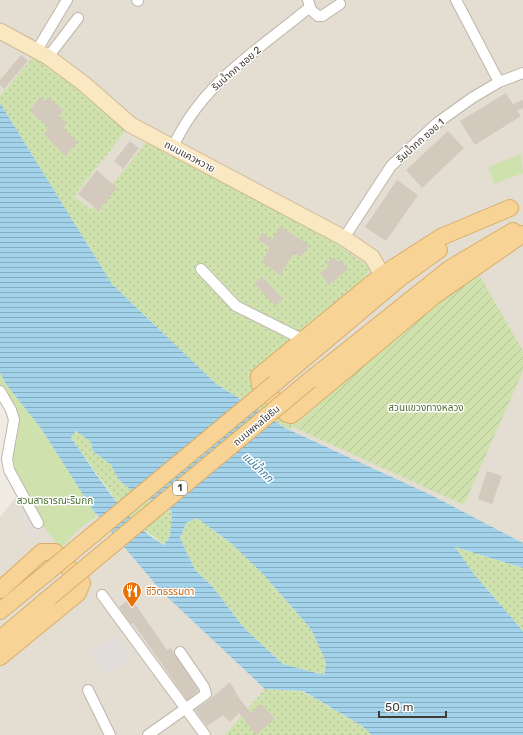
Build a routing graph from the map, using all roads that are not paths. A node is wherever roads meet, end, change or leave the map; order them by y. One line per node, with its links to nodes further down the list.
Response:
1 (67, 0): 7 (street)
2 (456, 0): 9 (street)
3 (309, 3): 4 (street); 10 (street, ริมน้ำกก ซอย 2)
4 (340, 4)
5 (78, 18): 7 (street)
6 (0, 31): 7 (street, ถนนแควหวาย)
7 (42, 54): 10 (street, ถนนแควหวาย)
8 (523, 73): 9 (street, ริมน้ำกก ซอย 1)
9 (499, 82): 14 (street, ริมน้ำกก ซอย 1)
10 (173, 146): 14 (street, ถนนแควหวาย)
11 (516, 204): 16 (main road); 22 (main road, ถนนพหลโยธิน / 1, bridge)
12 (523, 226): 23 (main road, ถนนพหลโยธิน / 1, bridge)
13 (523, 234): 17 (main road)
14 (344, 238): 16 (street, ถนนแควหวาย)
15 (201, 269): 17 (street)
16 (382, 275): 17 (main road)
17 (304, 340)
18 (0, 391): 19 (street)
19 (38, 523)
20 (0, 590): 25 (main road)
21 (102, 595): 27 (street)
22 (0, 612)
23 (0, 640)
24 (180, 652): 27 (street)
25 (0, 657)
26 (88, 690): 28 (street)
27 (185, 710): 29 (street); 30 (street)
28 (110, 735)
29 (148, 735)
30 (205, 735)

